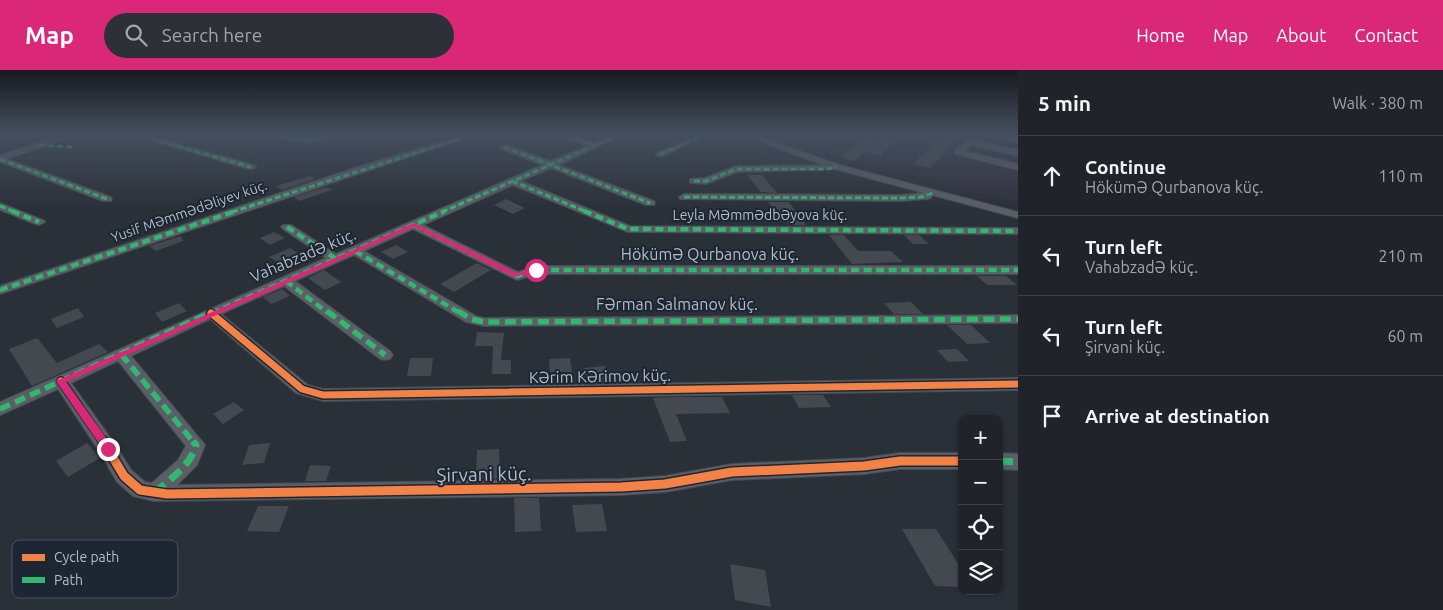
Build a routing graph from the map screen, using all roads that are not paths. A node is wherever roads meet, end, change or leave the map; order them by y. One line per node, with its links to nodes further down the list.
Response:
1 (3, 159): 16 (street)
2 (223, 159): 9 (street)
3 (392, 159): 28 (street, Yusif Məmmədəliyev küç.)
4 (537, 159): 8 (street)
5 (561, 159): 8 (street, Vahabzadə küç.)
6 (815, 159): 10 (street)
7 (985, 159): 11 (street)
8 (550, 164): 12 (street, Vahabzadə küç.); 17 (street)
9 (251, 167)
10 (837, 167): 13 (street); 14 (street)
11 (1018, 168)
12 (512, 181): 21 (street, Vahabzadə küç.); 23 (street, Leyla Məmmədbəyova küç.)
13 (694, 181)
14 (933, 193): 15 (street); 19 (street)
15 (684, 197)
16 (107, 199)
17 (650, 202)
18 (0, 206): 20 (street)
19 (1018, 215)
20 (39, 222)
21 (414, 225): 24 (street, Vahabzadə küç.); 26 (street, Hökümə Qurbanova küç.)
22 (287, 227): 25 (street)
23 (1018, 230)
24 (355, 251): 25 (street, Vahabzadə küç.); 30 (street, Fərman Salmanov küç.)
25 (336, 259): 27 (street, Vahabzadə küç.)
26 (1018, 270)
27 (286, 281): 29 (street, Vahabzadə küç.); 32 (street)
28 (0, 290)
29 (212, 313): 31 (street, Vahabzadə küç.); 34 (street, Kərim Kərimov küç.)
30 (1018, 319)
31 (121, 354): 33 (street, Vahabzadə küç.); 39 (street)
32 (385, 355)
33 (61, 381): 35 (street, Vahabzadə küç.); 39 (street, Şirvani küç.)
34 (1018, 384)
35 (1, 406)
36 (958, 461): 39 (street, Şirvani küç.)
37 (1003, 462): 38 (street)
38 (1018, 462)
39 (154, 493)

